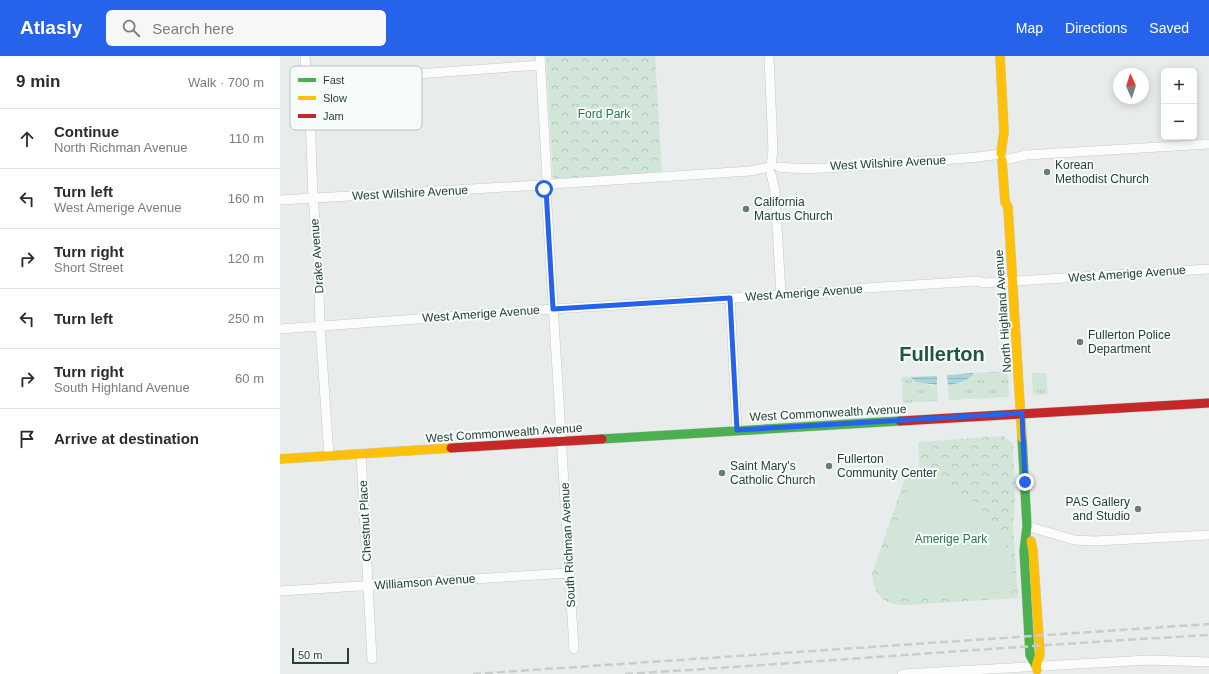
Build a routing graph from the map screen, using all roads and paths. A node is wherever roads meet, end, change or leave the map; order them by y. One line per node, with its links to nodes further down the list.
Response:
1 (305, 56): 5 (street, Drake Avenue)
2 (769, 56): 10 (street)
3 (1000, 56): 9 (main road, North Highland Avenue)
4 (540, 60): 6 (street); 11 (street, South Richman Avenue)
5 (306, 66)
6 (422, 71)
7 (309, 130): 12 (street, Drake Avenue)
8 (1209, 144): 9 (street, West Wilshire Avenue)
9 (1005, 156): 10 (street, West Wilshire Avenue); 15 (main road, North Highland Avenue)
10 (775, 170): 11 (street, West Wilshire Avenue); 16 (street)
11 (546, 184): 12 (street, West Wilshire Avenue); 18 (street, South Richman Avenue)
12 (312, 198): 13 (street, West Wilshire Avenue); 19 (street, Drake Avenue)
13 (280, 200)
14 (1209, 269): 15 (street, West Amerige Avenue)
15 (1014, 281): 16 (street, West Amerige Avenue); 22 (main road, North Highland Avenue)
16 (781, 295): 17 (street, West Amerige Avenue)
17 (730, 298): 18 (street, West Amerige Avenue); 23 (street)
18 (553, 309): 19 (street, West Amerige Avenue); 24 (street, South Richman Avenue)
19 (320, 326): 20 (street, West Amerige Avenue); 26 (street, Drake Avenue)
20 (280, 328)
21 (1209, 402): 22 (main road, West Commonwealth Avenue)
22 (1022, 413): 23 (main road, West Commonwealth Avenue); 28 (main road, North Highland Avenue)
23 (737, 430): 24 (main road, West Commonwealth Avenue)
24 (562, 441): 25 (main road, West Commonwealth Avenue); 30 (street, South Richman Avenue)
25 (361, 454): 26 (main road, West Commonwealth Avenue); 31 (street, Chestnut Place)
26 (329, 456): 27 (main road, West Commonwealth Avenue)
27 (280, 459)
28 (1027, 526): 29 (street); 36 (main road, North Highland Avenue)
29 (1209, 535)
30 (569, 573): 31 (street, Williamson Avenue); 33 (street, South Richman Avenue)
31 (368, 585): 32 (street, Williamson Avenue); 34 (street, Chestnut Place)
32 (280, 591)
33 (574, 649)
34 (372, 659)
35 (1209, 662): 36 (street)
36 (1037, 670): 37 (street)
37 (902, 674)

